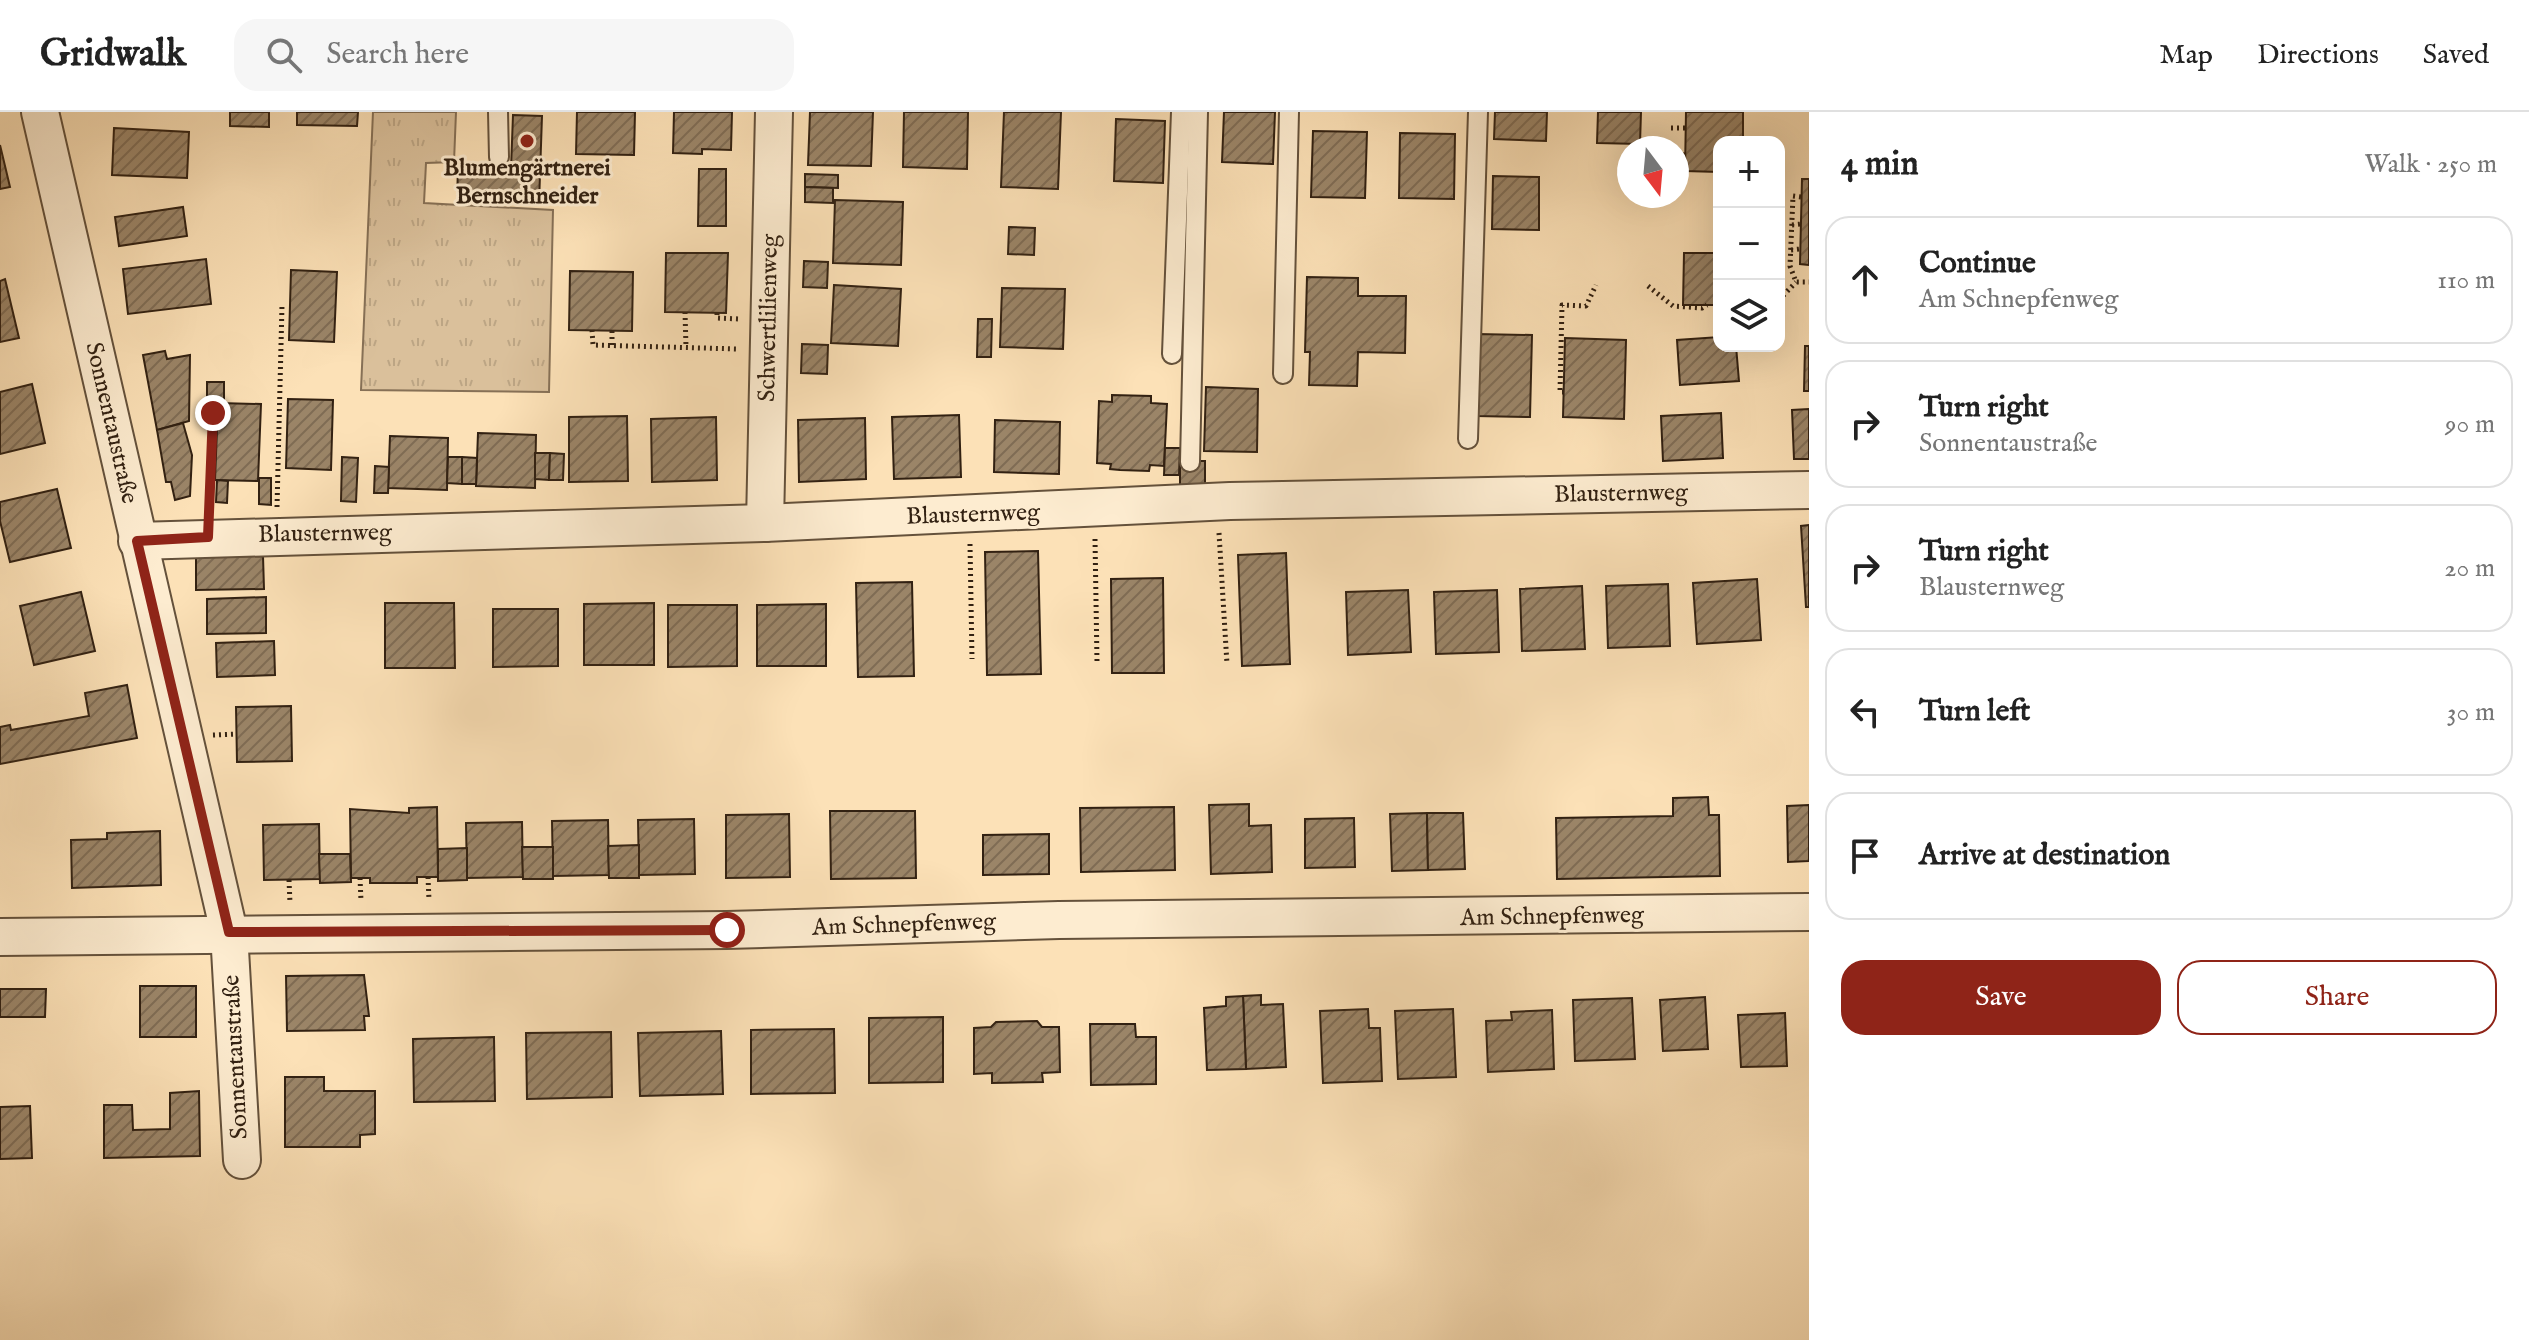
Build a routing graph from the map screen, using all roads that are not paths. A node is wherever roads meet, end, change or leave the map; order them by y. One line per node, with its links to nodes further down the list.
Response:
1 (40, 112): 15 (street, Sonnentaustraße)
2 (498, 112): 8 (lane)
3 (774, 112): 14 (street, Schwertlilienweg)
4 (1181, 112): 9 (lane)
5 (1198, 112): 12 (lane)
6 (1289, 112): 10 (lane)
7 (1478, 112): 11 (lane)
8 (499, 157)
9 (1172, 354)
10 (1283, 374)
11 (1468, 439)
12 (1190, 462)
13 (1809, 490): 14 (street, Blausternweg)
14 (765, 523): 15 (street, Blausternweg)
15 (137, 541): 17 (street, Sonnentaustraße)
16 (1809, 912): 17 (street, Am Schnepfenweg)
17 (229, 932): 18 (street, Am Schnepfenweg); 19 (street, Sonnentaustraße)
18 (0, 937)
19 (242, 1160)

